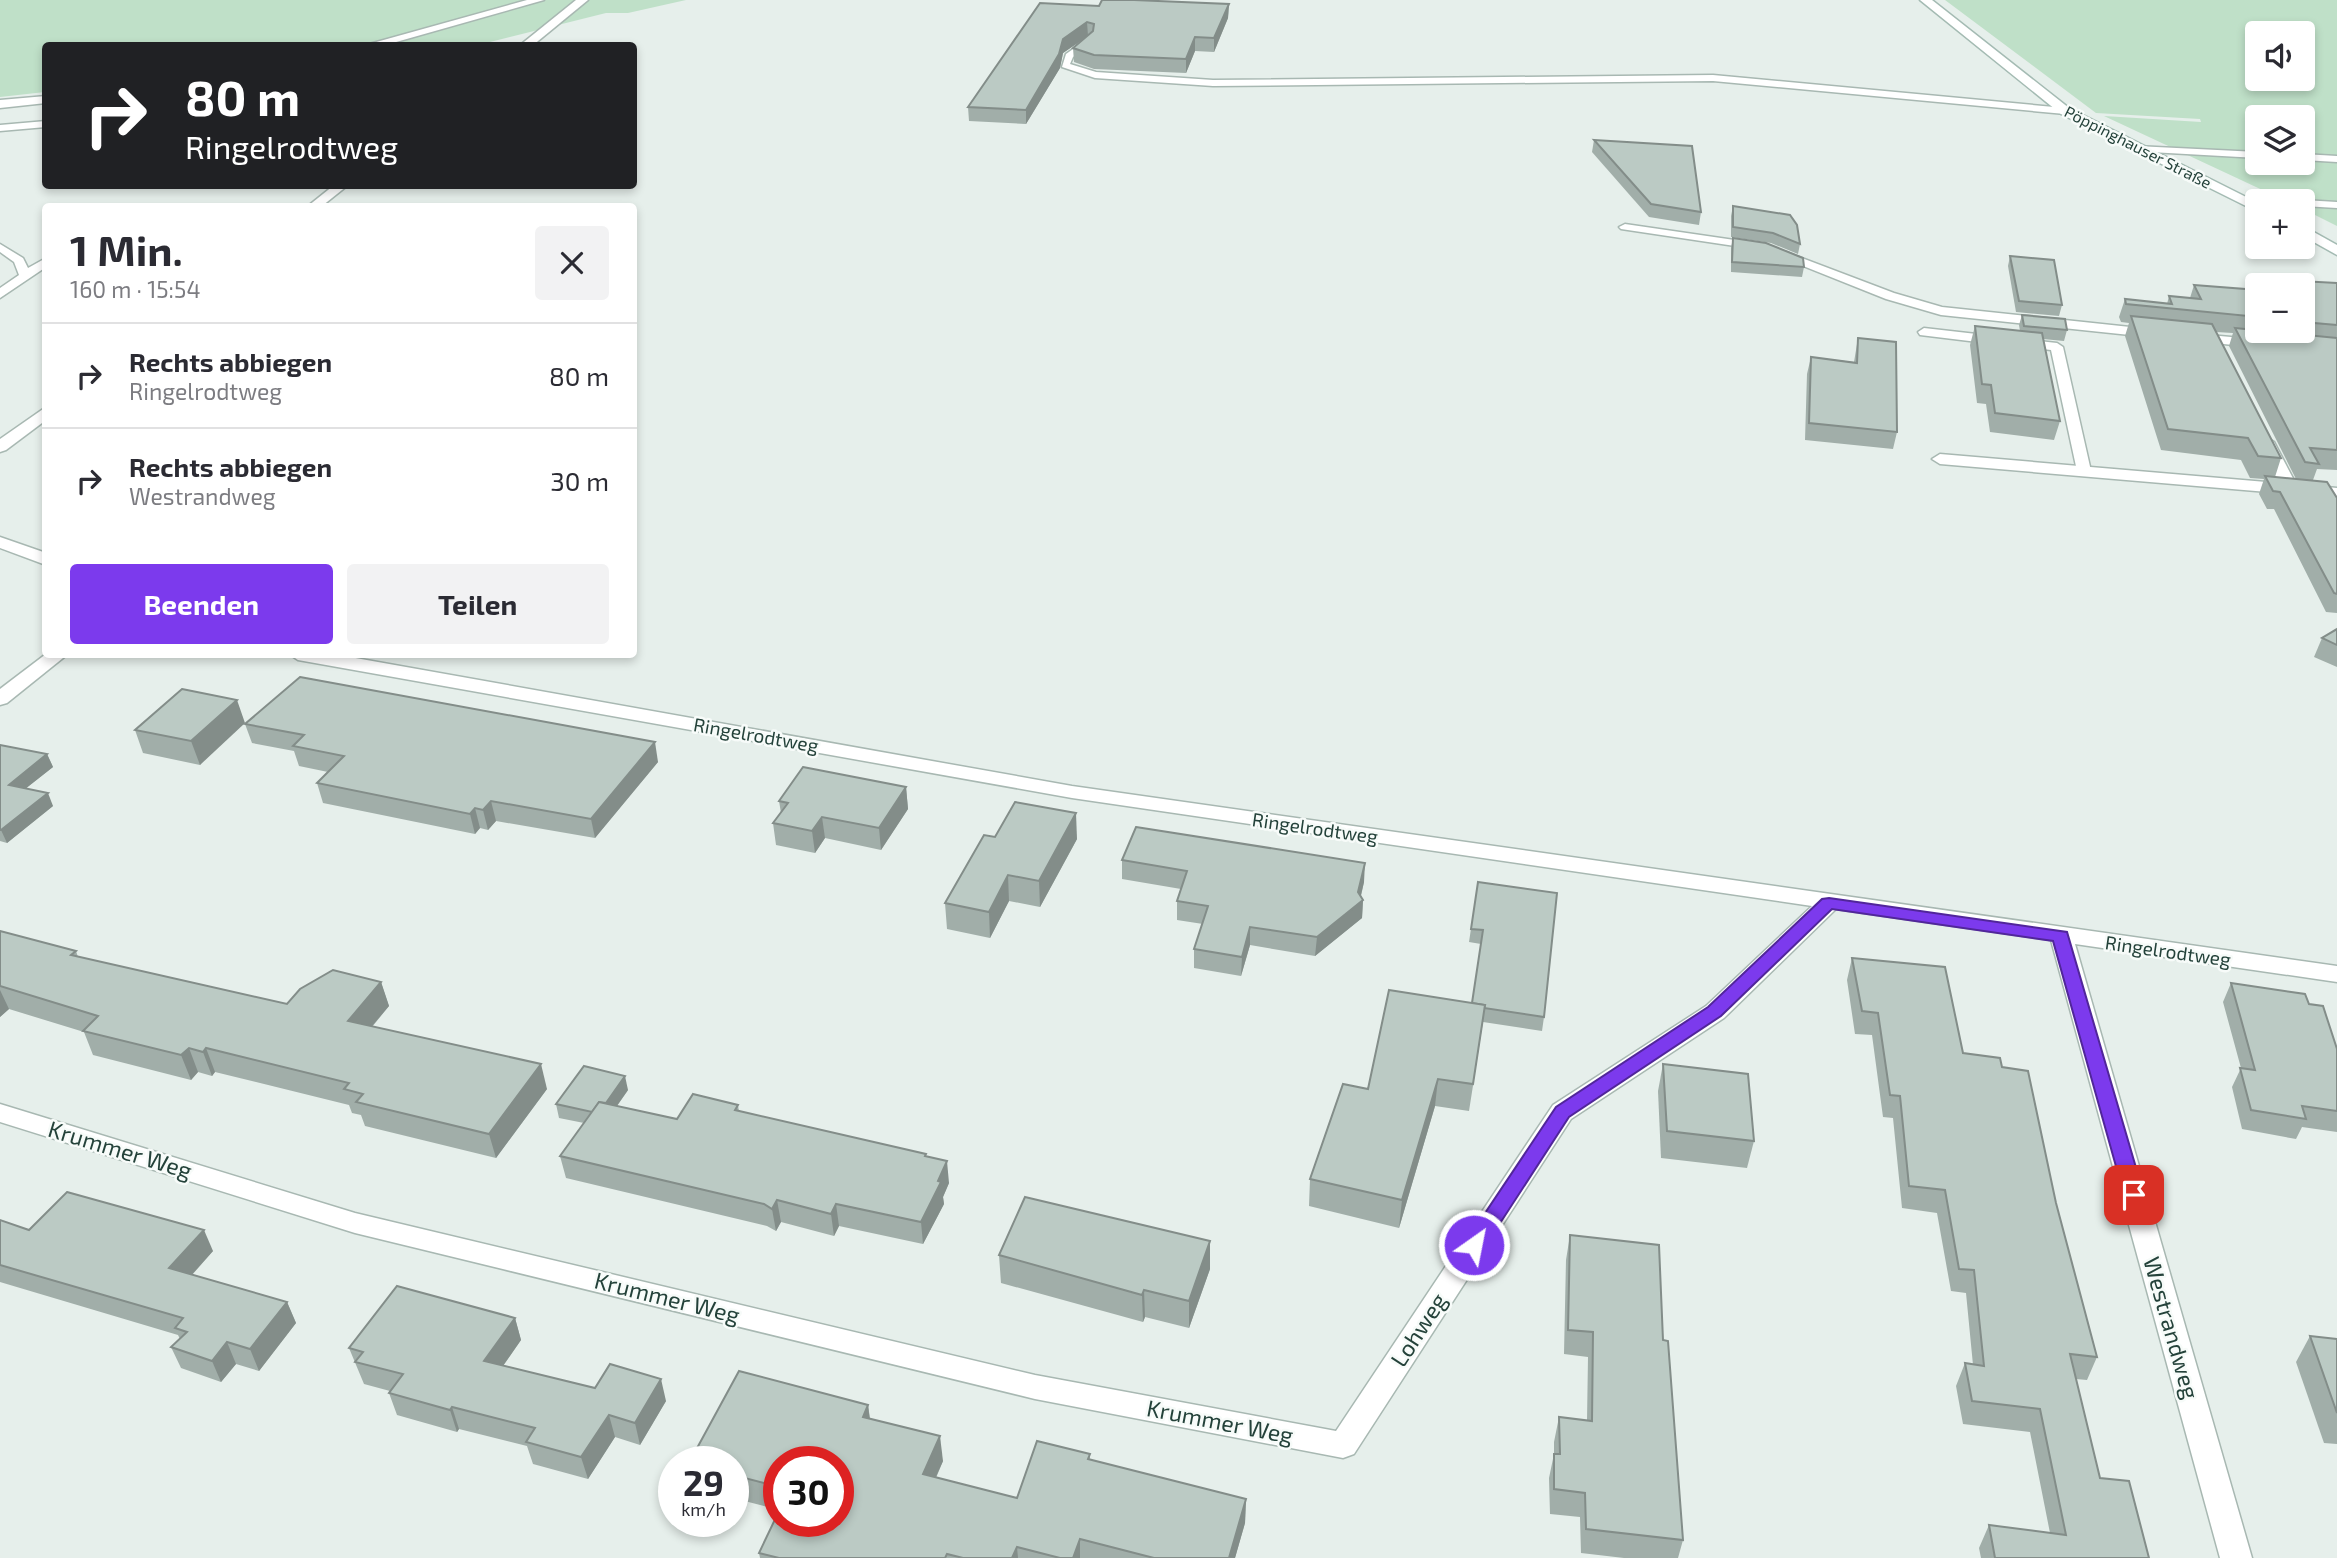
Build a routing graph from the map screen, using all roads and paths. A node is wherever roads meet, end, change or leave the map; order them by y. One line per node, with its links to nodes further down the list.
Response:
1 (539, 0): 5 (street)
2 (583, 0): 6 (street)
3 (1925, 0): 9 (street, Pöppinghauser Straße)
4 (1089, 41): 9 (lane)
5 (382, 42)
6 (529, 42)
7 (42, 99): 8 (street)
8 (0, 104)
9 (2065, 111): 12 (street, Pöppinghauser Straße)
10 (42, 124): 11 (lane)
11 (0, 128)
12 (2136, 149): 13 (lane); 17 (street, Pöppinghauser Straße)
13 (2245, 154)
14 (2315, 158): 15 (lane)
15 (2337, 159)
16 (337, 189): 18 (street)
17 (2245, 201)
18 (318, 203)
19 (2315, 204): 20 (lane)
20 (2337, 205)
21 (1626, 227): 29 (lane)
22 (2315, 237): 24 (street)
23 (0, 247): 26 (lane)
24 (2337, 251)
25 (42, 264): 26 (lane)
26 (25, 275): 27 (lane)
27 (0, 294)
28 (1924, 332): 38 (lane)
29 (2162, 334)
30 (2188, 337): 31 (lane)
31 (2214, 339): 32 (lane); 33 (street)
32 (2269, 344)
33 (2226, 362)
34 (42, 415): 36 (street)
35 (2261, 432): 39 (street)
36 (0, 447)
37 (1940, 459): 38 (street)
38 (2084, 471): 39 (street)
39 (2290, 490): 40 (street)
40 (2337, 493)
41 (0, 542): 42 (street)
42 (42, 558)
43 (54, 658): 45 (street)
44 (320, 658): 46 (street, Ringelrodtweg)
45 (0, 699)
46 (1829, 903): 47 (street, Ringelrodtweg); 50 (street, Lohweg)
47 (2061, 936): 48 (street, Ringelrodtweg); 51 (street, Westrandweg)
48 (2337, 974)
49 (0, 1113): 50 (street, Krummer Weg)
50 (1343, 1445)
51 (2236, 1558)

